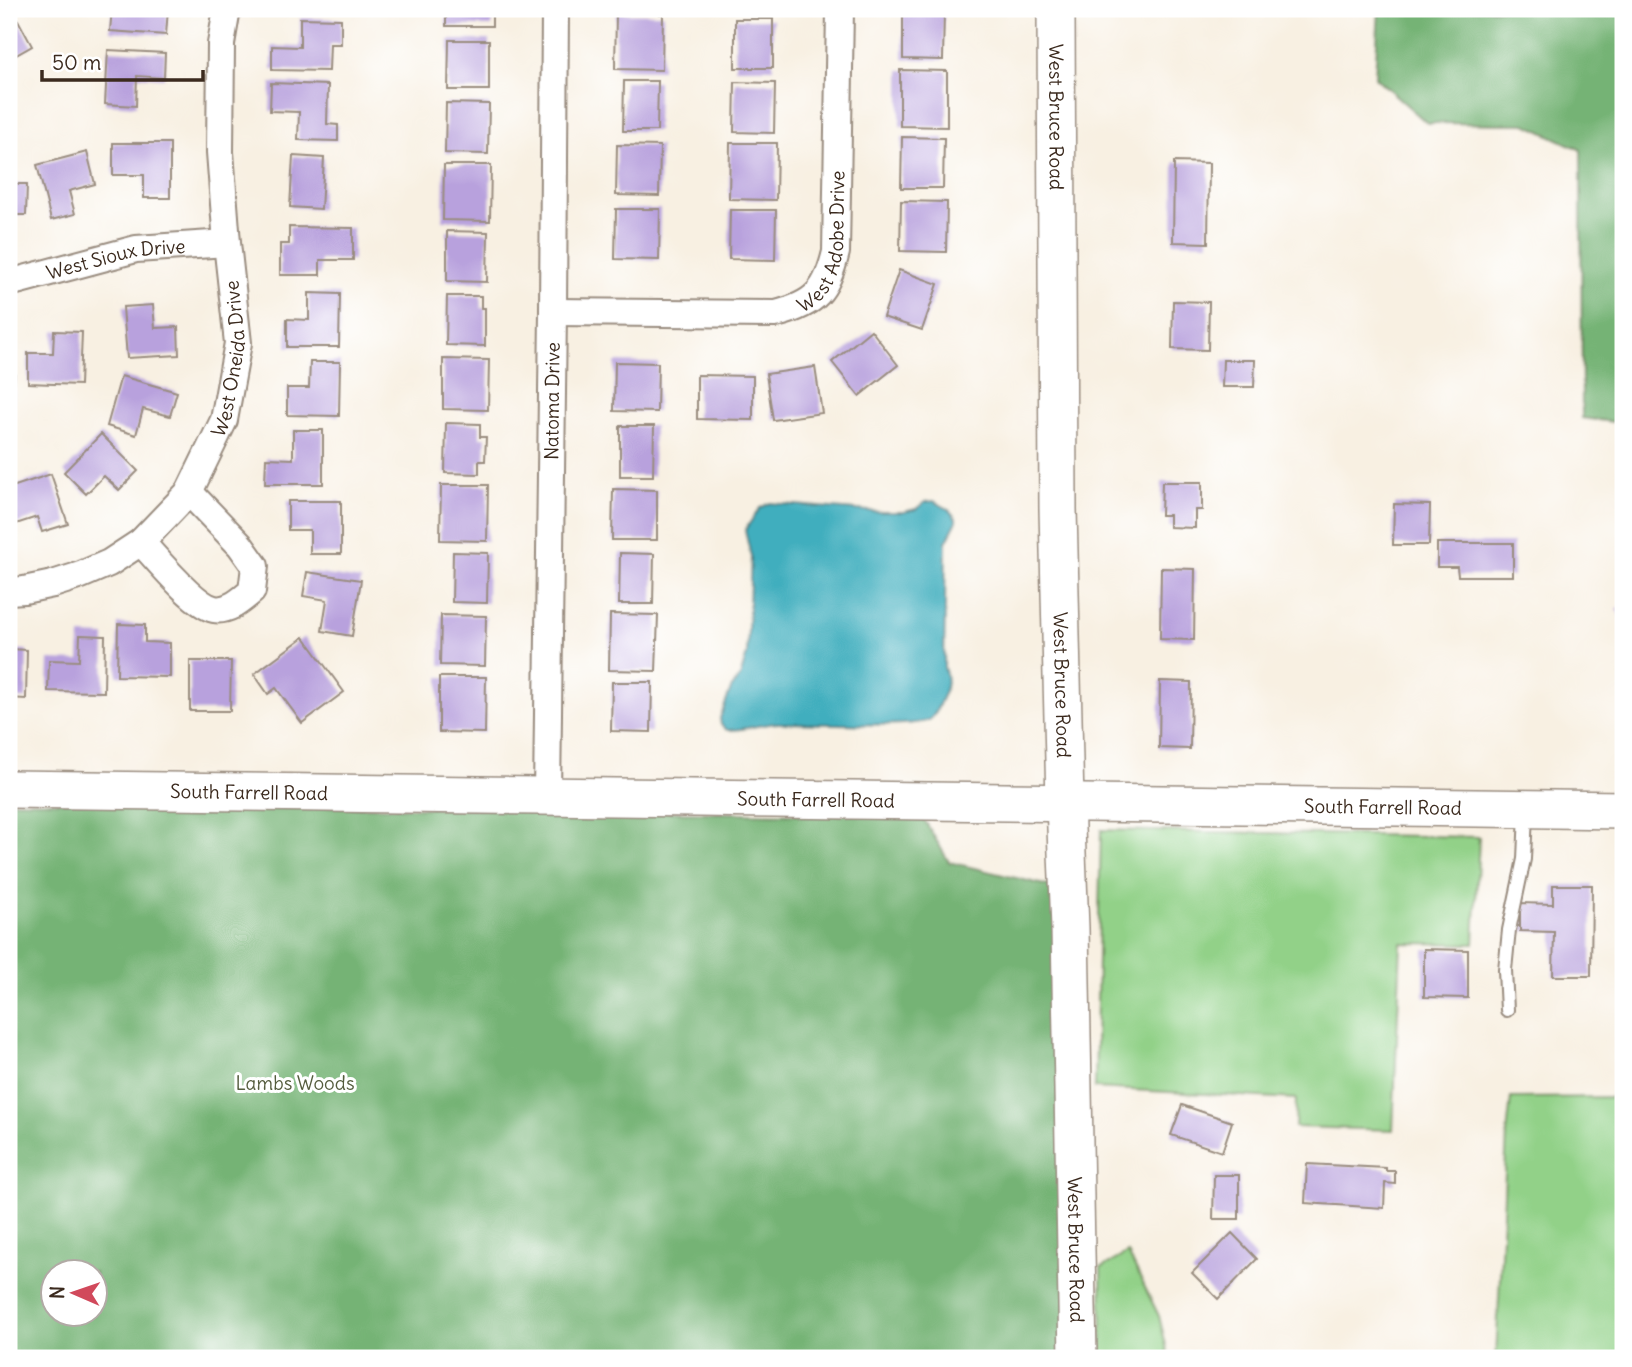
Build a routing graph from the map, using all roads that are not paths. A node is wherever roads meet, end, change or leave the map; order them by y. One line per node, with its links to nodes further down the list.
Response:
1 (227, 9): 5 (street, West Oneida Drive)
2 (555, 9): 7 (street, Natoma Drive)
3 (839, 9): 7 (street, West Adobe Drive)
4 (1056, 9): 13 (street, West Bruce Road)
5 (227, 243): 6 (street, West Sioux Drive); 8 (street, West Oneida Drive)
6 (9, 283)
7 (553, 313): 12 (street, Natoma Drive)
8 (189, 492): 9 (street, West Oneida Drive); 9 (street)
9 (141, 542): 10 (street, West Oneida Drive)
10 (9, 591)
11 (9, 789): 12 (street, South Farrell Road)
12 (547, 795): 13 (street, South Farrell Road)
13 (1065, 803): 14 (street, South Farrell Road); 17 (street, West Bruce Road)
14 (1526, 809): 15 (street, South Farrell Road); 16 (lane)
15 (1623, 810)
16 (1507, 1010)
17 (1078, 1358)

